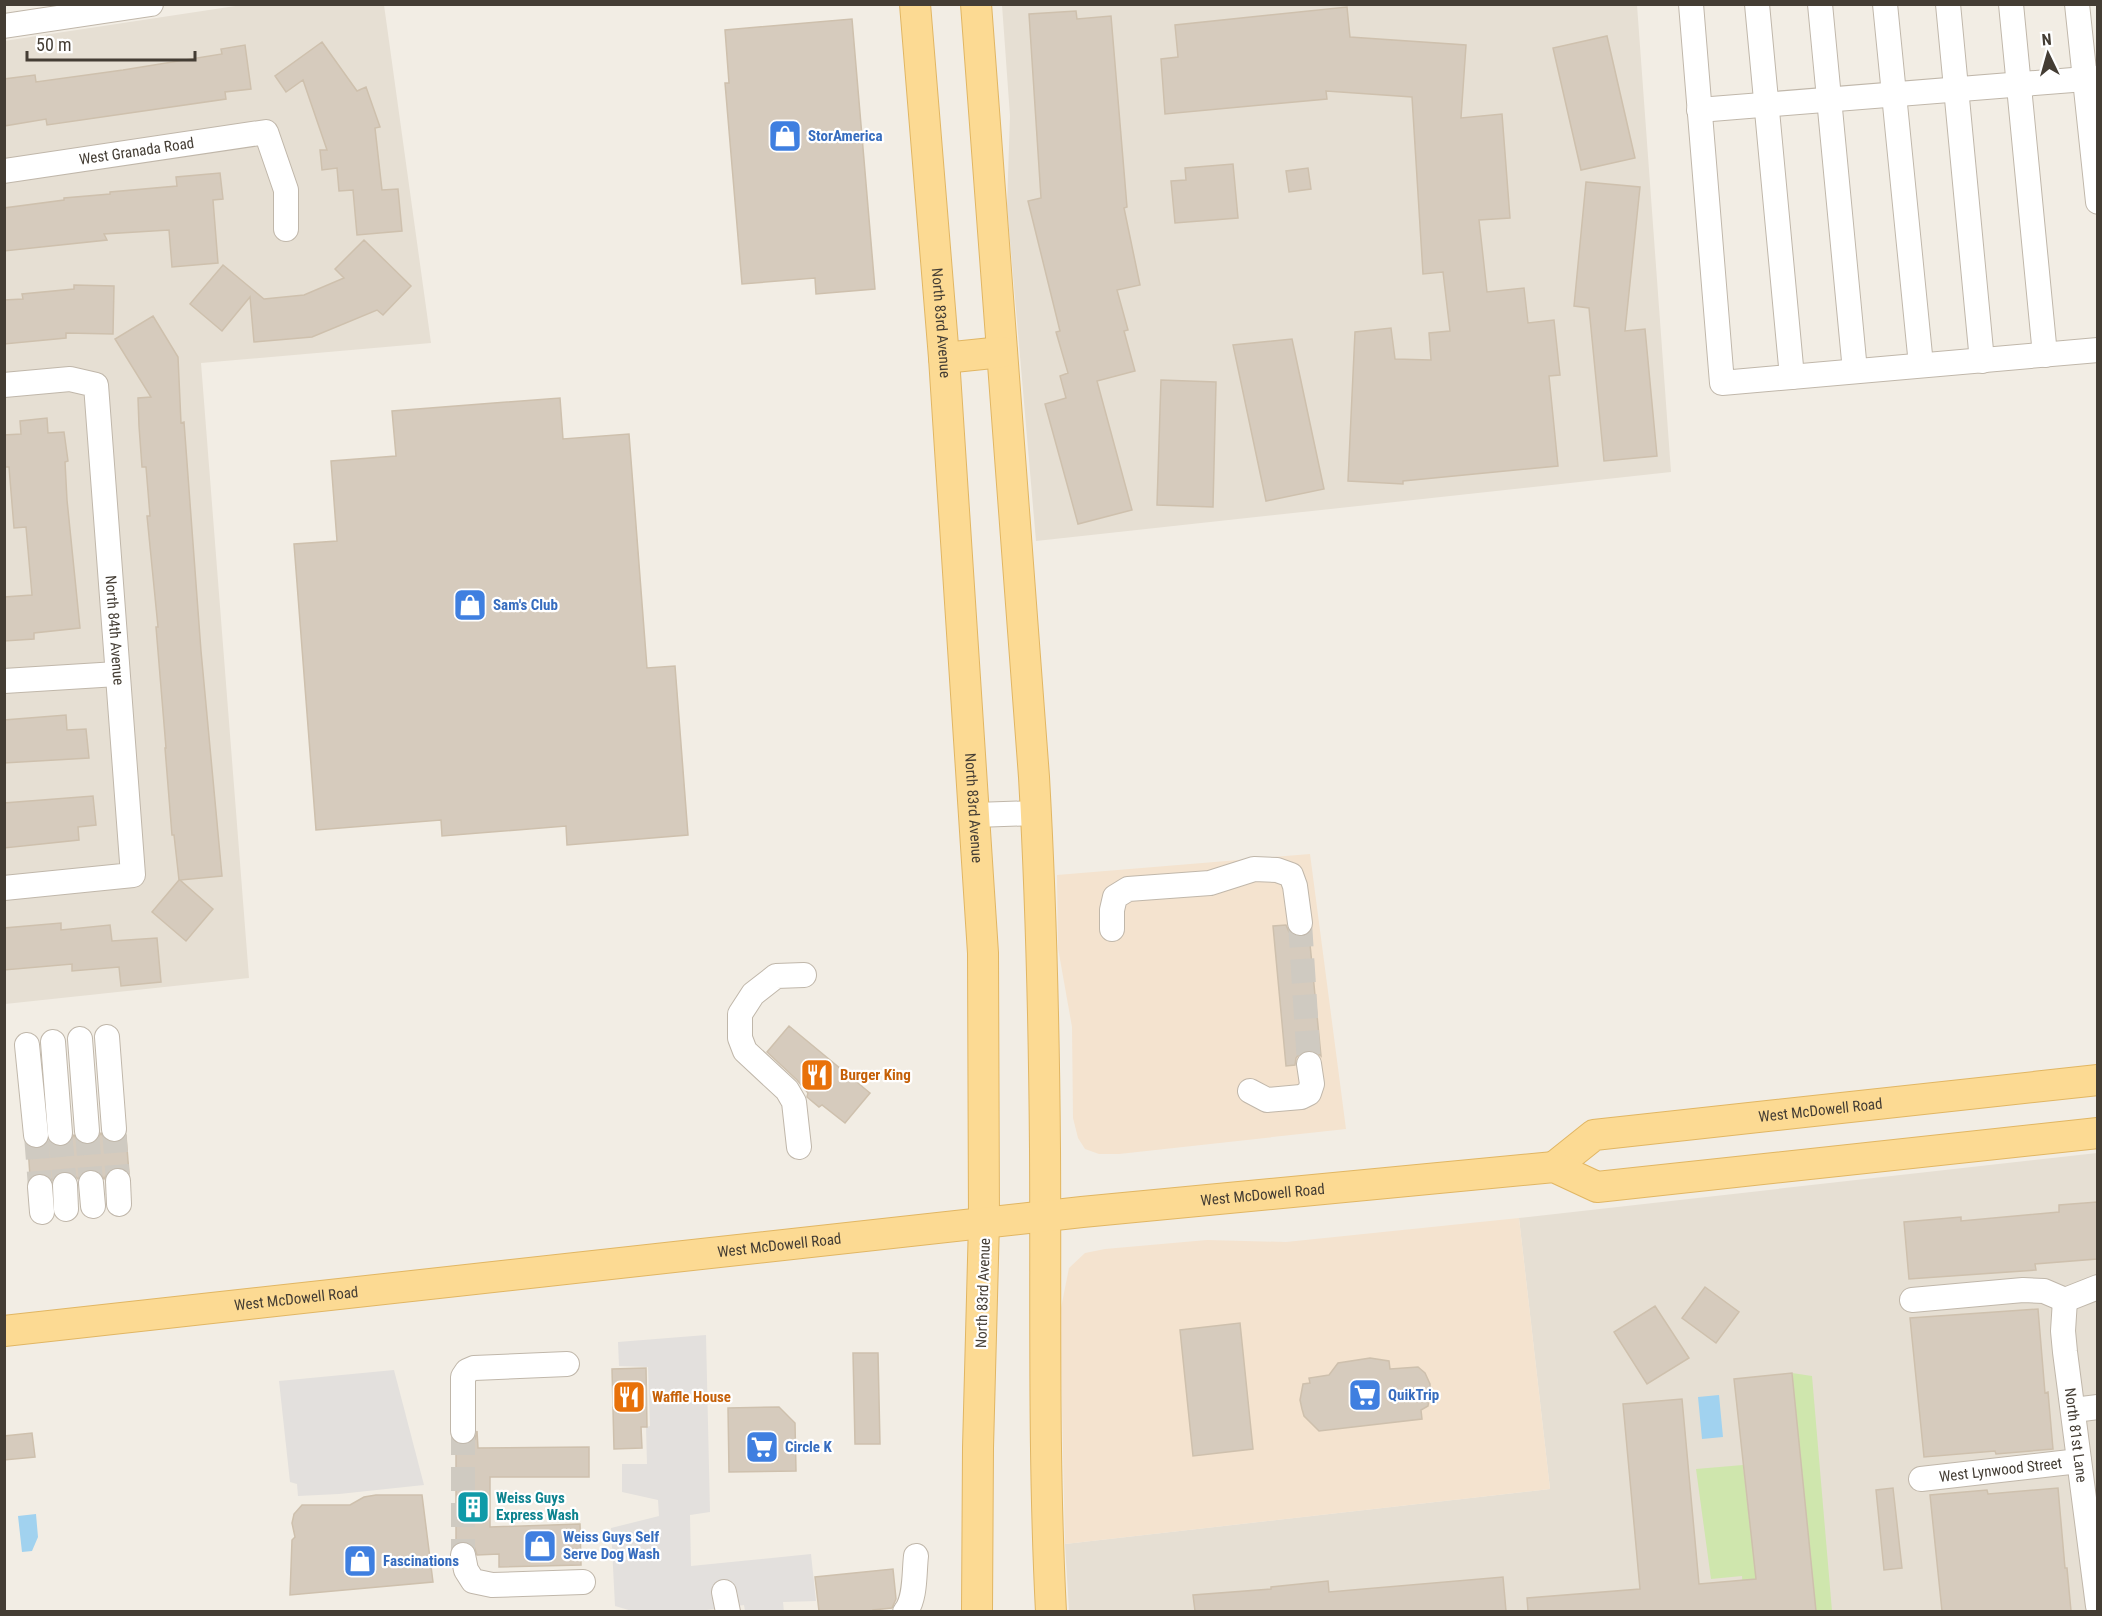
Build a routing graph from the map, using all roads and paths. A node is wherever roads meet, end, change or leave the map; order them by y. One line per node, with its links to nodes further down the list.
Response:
1 (151, 4): 11 (street)
2 (915, 4): 25 (main road, North 83rd Avenue)
3 (976, 4): 23 (main road)
4 (1690, 4): 18 (street)
5 (1757, 4): 17 (street)
6 (1820, 4): 16 (street)
7 (1885, 4): 15 (street)
8 (1948, 4): 14 (street)
9 (2011, 4): 13 (street)
10 (2077, 4): 12 (street)
11 (4, 26)
12 (2091, 78): 13 (street); 20 (street)
13 (2019, 84): 14 (street); 24 (street)
14 (1955, 89): 15 (street); 26 (street)
15 (1893, 94): 16 (street); 27 (street)
16 (1829, 100): 17 (street); 28 (street)
17 (1766, 105): 18 (street); 29 (street)
18 (1699, 110): 29 (street)
19 (4, 171): 21 (street, West Granada Road)
20 (2097, 202)
21 (286, 229)
22 (2097, 350): 24 (street)
23 (1002, 352): 25 (main road); 33 (main road)
24 (2045, 355): 26 (street)
25 (944, 358): 34 (main road, North 83rd Avenue)
26 (1982, 361): 27 (street)
27 (1921, 365): 28 (street)
28 (1856, 371): 29 (street)
29 (1792, 377)
30 (4, 385): 31 (street, North 84th Avenue)
31 (117, 674): 32 (street); 35 (street, North 84th Avenue)
32 (4, 681)
33 (1036, 813): 34 (street); 59 (main road)
34 (975, 815): 60 (main road, North 83rd Avenue)
35 (4, 888)
36 (1300, 923): 37 (street)
37 (1112, 929)
38 (804, 975): 51 (street)
39 (107, 1037): 46 (street)
40 (80, 1039): 47 (street)
41 (53, 1042): 48 (street)
42 (27, 1045): 50 (street)
43 (1309, 1064): 45 (street)
44 (2097, 1080): 52 (main road, West McDowell Road)
45 (1250, 1091)
46 (114, 1129)
47 (87, 1131)
48 (60, 1133)
49 (2097, 1133): 52 (main road)
50 (36, 1135)
51 (799, 1147)
52 (1554, 1167): 59 (main road, West McDowell Road)
53 (91, 1183): 56 (street)
54 (65, 1185): 57 (street)
55 (40, 1187): 58 (street)
56 (93, 1206)
57 (66, 1209)
58 (42, 1212)
59 (1045, 1216): 60 (main road, West McDowell Road); 77 (main road)
60 (984, 1222): 64 (main road, West McDowell Road); 76 (main road, North 83rd Avenue)
61 (2097, 1287): 63 (street)
62 (1912, 1300): 63 (street)
63 (2065, 1300): 67 (street, North 81st Lane)
64 (4, 1331)
65 (567, 1364): 68 (street)
66 (2097, 1407): 67 (street)
67 (2074, 1410): 69 (street, North 81st Lane)
68 (463, 1431)
69 (2079, 1461): 70 (street, West Lynwood Street); 74 (street, North 81st Lane)
70 (1921, 1479)
71 (463, 1555): 73 (street)
72 (916, 1556): 75 (street)
73 (582, 1582)
74 (2096, 1593)
75 (905, 1611)
76 (977, 1611)
77 (1050, 1611)

